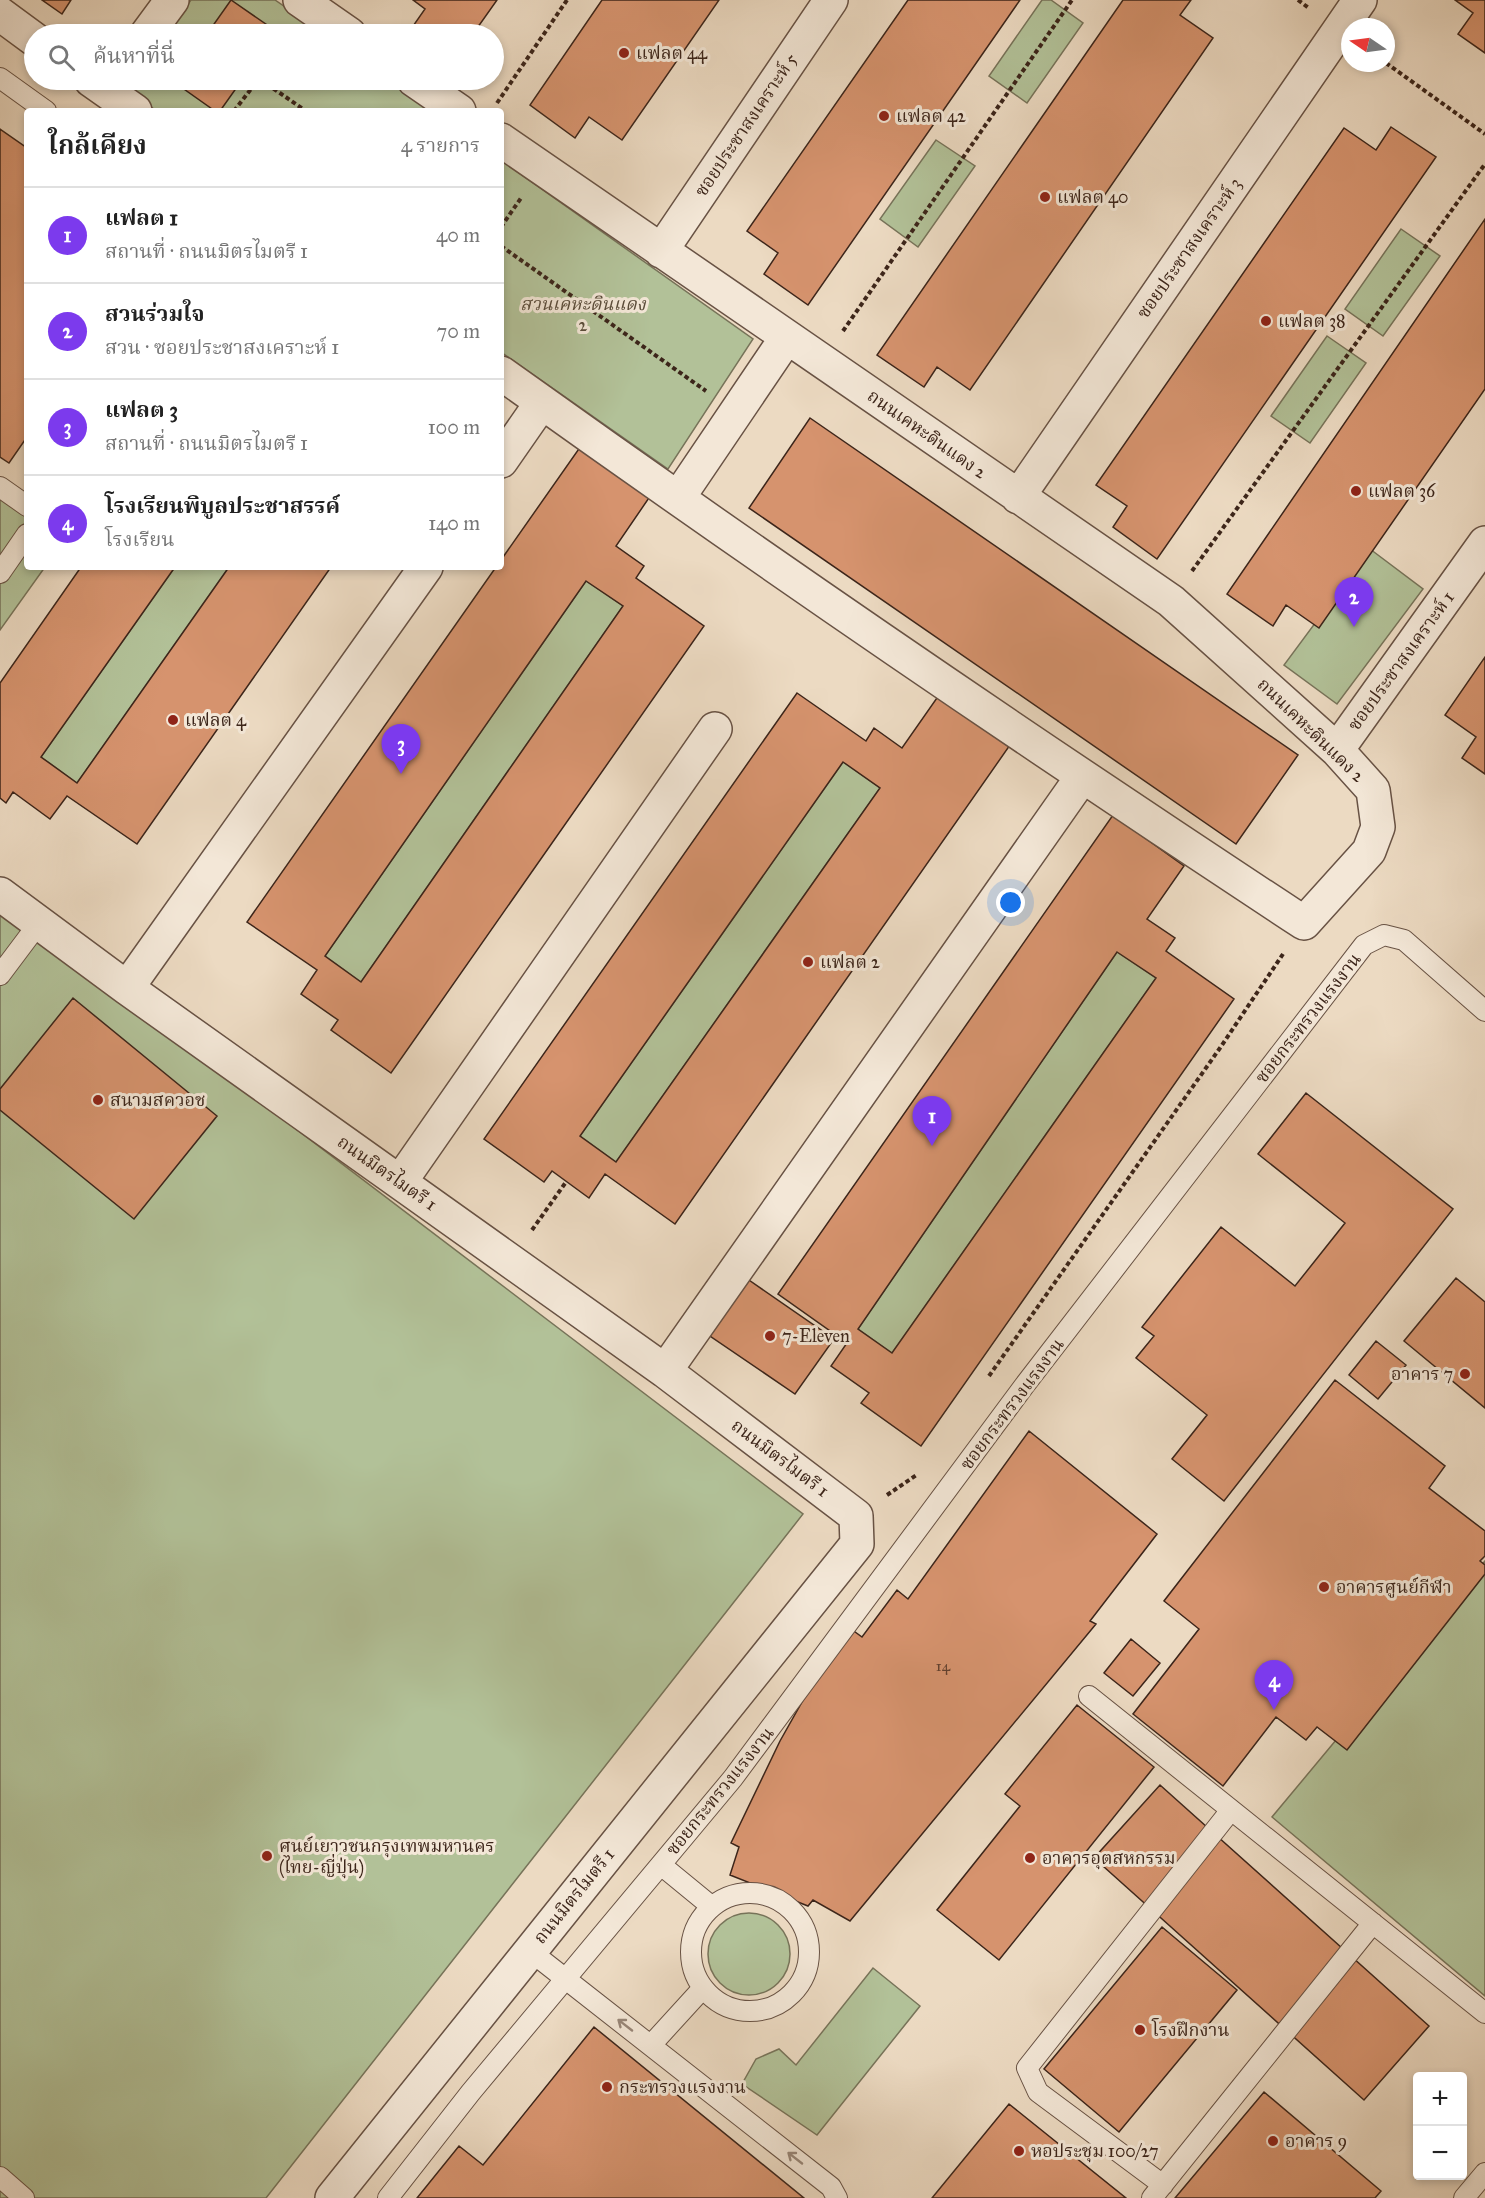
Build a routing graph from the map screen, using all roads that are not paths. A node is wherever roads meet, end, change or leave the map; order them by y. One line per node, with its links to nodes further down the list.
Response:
1 (172, 0): 6 (street)
2 (831, 0): 16 (street, ซอยประชาสงเคราะห์ 5)
3 (1360, 0): 22 (street, ซอยประชาสงเคราะห์ 3)
4 (310, 3): 7 (street)
5 (0, 14): 8 (street)
6 (154, 24)
7 (336, 24)
8 (24, 32)
9 (0, 78): 12 (lane)
10 (112, 90): 13 (street)
11 (429, 90): 14 (street)
12 (42, 108)
13 (132, 108)
14 (455, 108)
15 (504, 142): 16 (street, ถนนเคหะดินแดง 2)
16 (661, 251): 17 (street, ถนนเคหะดินแดง 2)
17 (787, 337): 22 (street, ถนนเคหะดินแดง 2); 23 (street)
18 (504, 375): 19 (street)
19 (542, 402): 20 (street); 23 (street)
20 (504, 456)
21 (0, 487): 24 (lane)
22 (1018, 496): 30 (street, ถนนเคหะดินแดง 2)
23 (678, 498): 31 (street)
24 (24, 504)
25 (24, 538): 28 (lane)
26 (1485, 543): 30 (street, ซอยประชาสงเคราะห์ 1)
27 (424, 570): 35 (street)
28 (0, 573)
29 (715, 729): 37 (street)
30 (1337, 750): 31 (street, ถนนเคหะดินแดง 2)
31 (1082, 777): 38 (street)
32 (0, 894): 33 (street, ถนนมิตรไมตรี 1)
33 (39, 923): 34 (lane); 35 (street, ถนนมิตรไมตรี 1)
34 (0, 975)
35 (127, 988): 37 (street, ถนนมิตรไมตรี 1)
36 (1485, 1011): 41 (lane, ซอยกระทรวงแรงงาน)
37 (400, 1182): 38 (street, ถนนมิตรไมตรี 1)
38 (665, 1371): 44 (street, ถนนมิตรไมตรี 1)
39 (1089, 1696): 40 (lane)
40 (1231, 1810): 43 (lane); 51 (lane)
41 (661, 1865): 42 (lane); 45 (lane, ซอยกระทรวงแรงงาน)
42 (711, 1906): 46 (lane); 46 (lane)
43 (1373, 1923): 47 (lane); 51 (lane)
44 (530, 1951): 45 (lane); 53 (street, ถนนมิตรไมตรี 1)
45 (566, 1979): 48 (lane, one-way to 45); 54 (lane, ซอยกระทรวงแรงงาน)
46 (703, 1988): 48 (lane)
47 (1485, 2013)
48 (651, 2045): 55 (lane, one-way to 48)
49 (1485, 2173): 56 (lane)
50 (0, 2177): 52 (lane)
51 (1158, 2191)
52 (24, 2198)
53 (332, 2198)
54 (388, 2198)
55 (837, 2198)
56 (1464, 2198)

